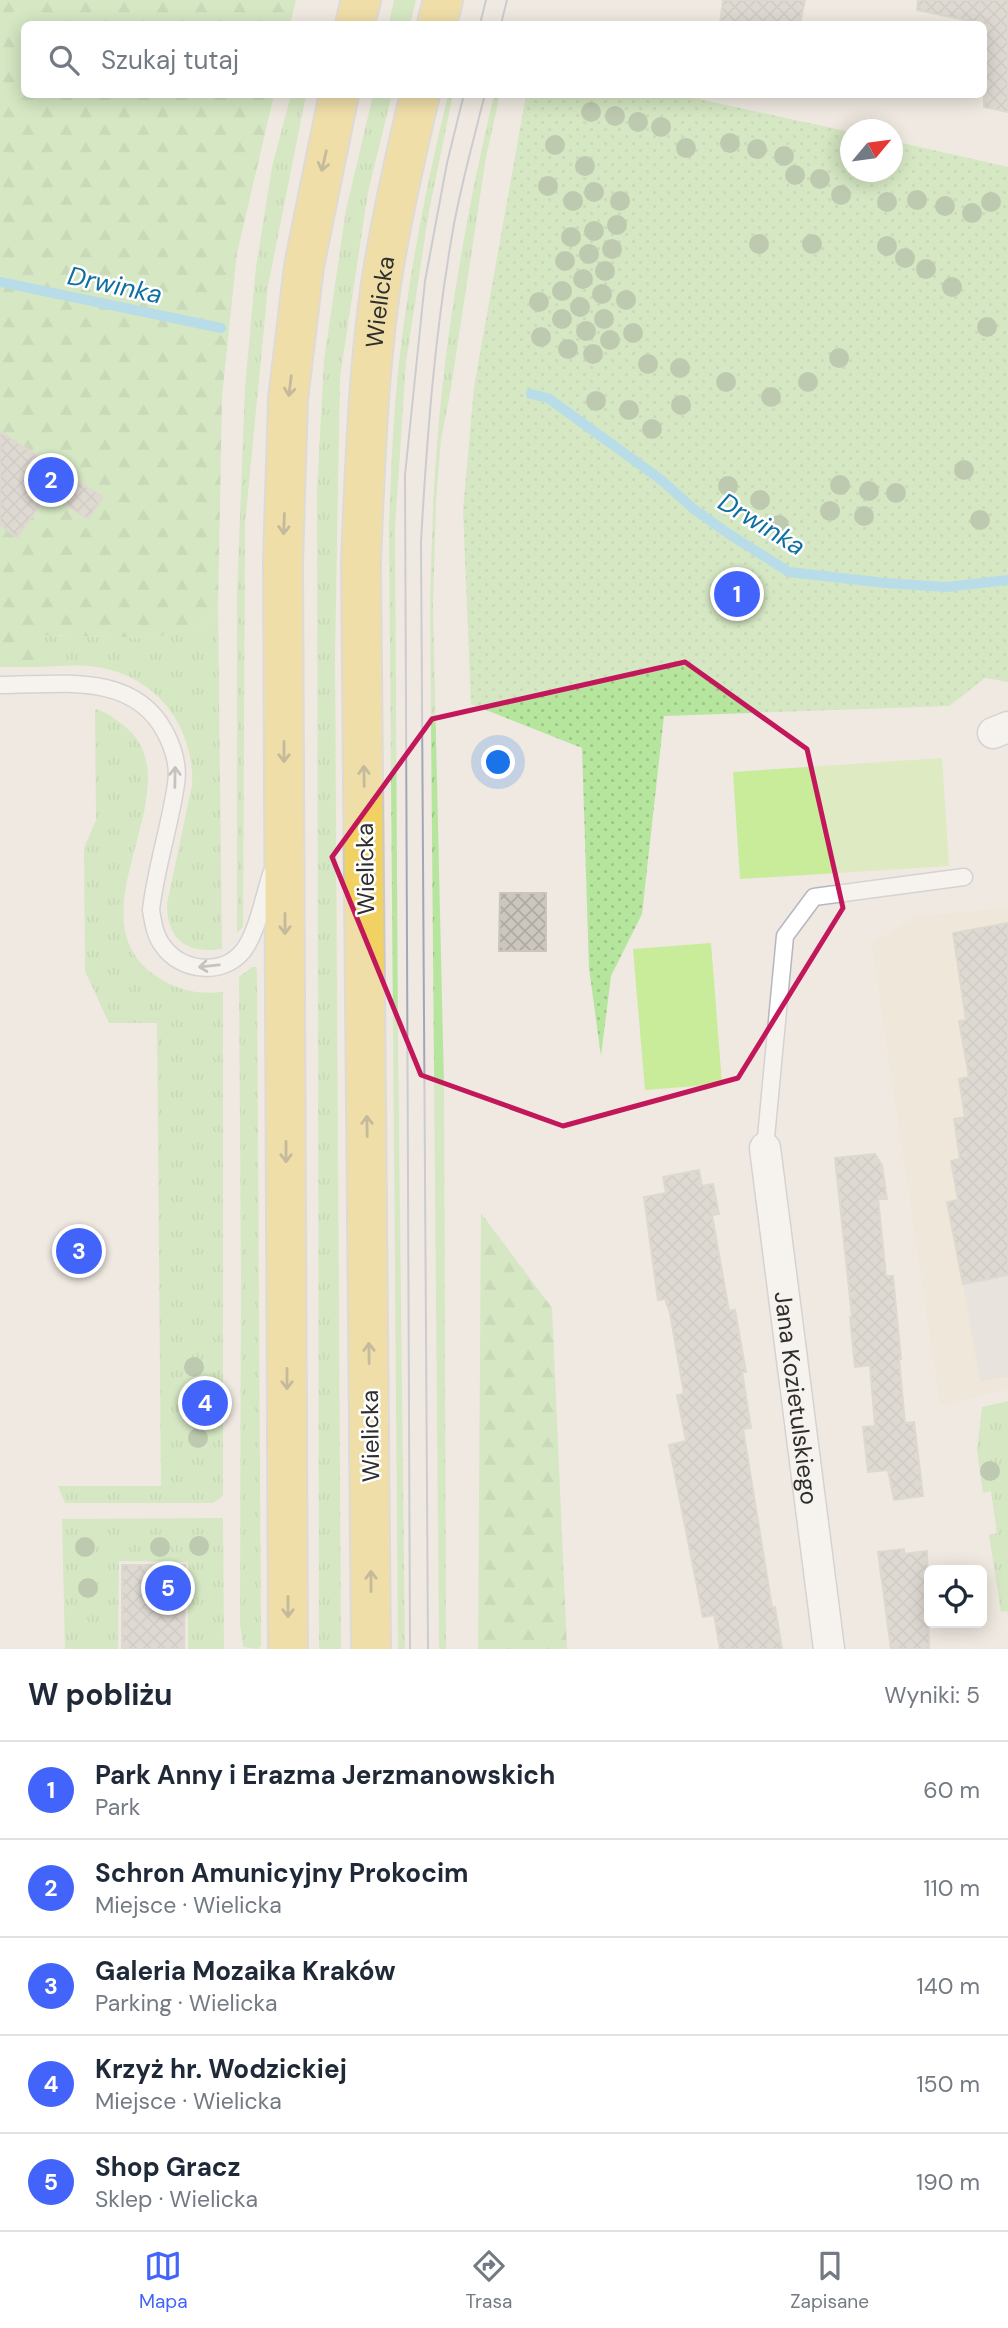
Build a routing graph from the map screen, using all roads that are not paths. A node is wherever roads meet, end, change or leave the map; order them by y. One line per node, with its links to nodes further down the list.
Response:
1 (361, 0): 3 (main road)
2 (443, 0): 4 (main road)
3 (356, 21)
4 (438, 21)
5 (338, 98): 8 (main road, one-way to 8)
6 (419, 98): 12 (main road, Wielicka, one-way to 6)
7 (0, 685): 8 (lane, one-way to 7)
8 (285, 832): 11 (main road, one-way to 11)
9 (964, 877): 10 (lane)
10 (765, 1148): 13 (street, Jana Kozietulskiego)
11 (288, 1649)
12 (371, 1649)
13 (829, 1649)

